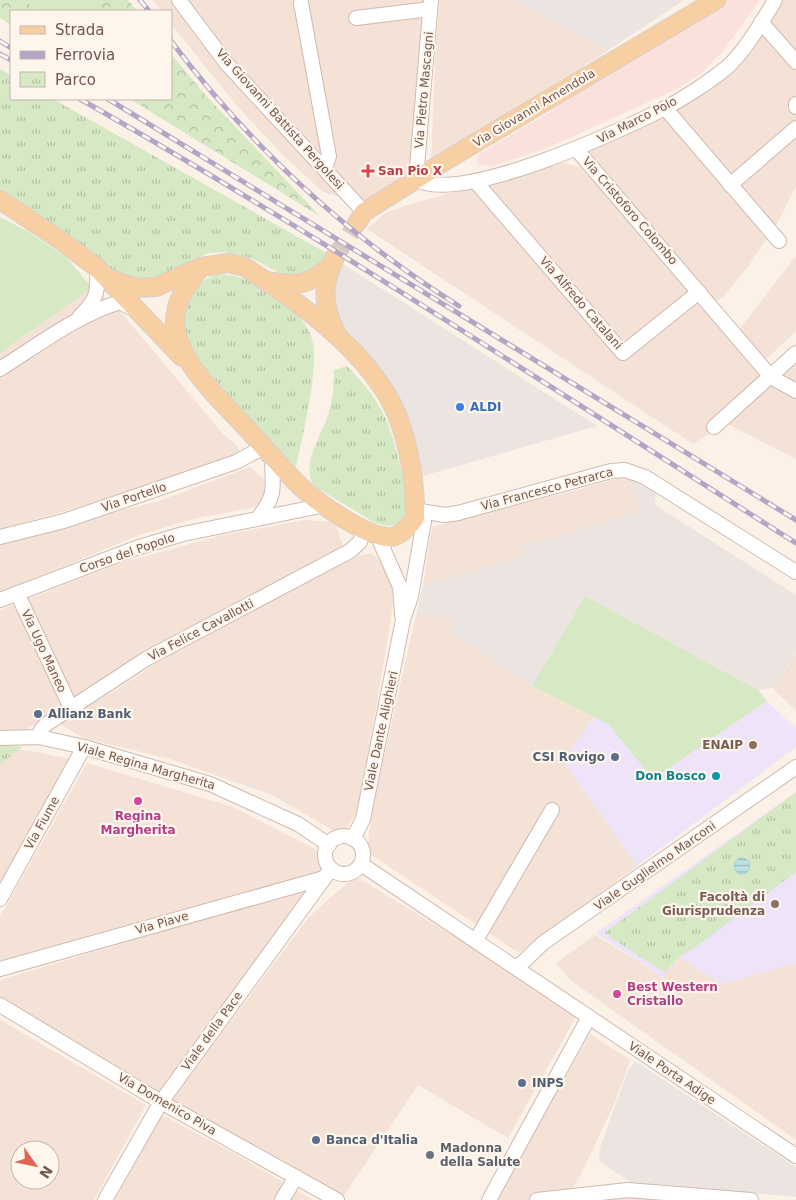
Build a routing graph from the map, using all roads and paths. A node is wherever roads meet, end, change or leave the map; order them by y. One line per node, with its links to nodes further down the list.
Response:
1 (179, 0): 13 (street, Via Giovanni Battista Pergolesi)
2 (716, 0): 6 (main road, Via Giovanni Amendola)
3 (775, 0): 8 (street, Via Marco Polo)
4 (301, 3): 13 (street)
5 (431, 5): 7 (street); 14 (street, Via Pietro Mascagni)
6 (694, 5): 14 (main road, Via Giovanni Amendola)
7 (356, 18)
8 (761, 22): 9 (street); 10 (street, Via Marco Polo)
9 (796, 62)
10 (665, 108): 12 (street, Via Marco Polo); 16 (street)
11 (796, 128): 16 (street)
12 (577, 150): 15 (street, Via Cristoforo Colombo); 23 (street, Via Cristoforo Colombo)
13 (325, 168): 18 (street, Via Giovanni Battista Pergolesi)
14 (416, 179): 15 (street, Via Cristoforo Colombo); 18 (main road, Via Giovanni Amendola)
15 (476, 181): 23 (street, Via Alfredo Catalani)
16 (730, 185): 19 (street)
17 (0, 200): 21 (main road)
18 (360, 218)
19 (779, 241)
20 (201, 267): 21 (main road); 22 (main road); 29 (main road)
21 (103, 273): 24 (main road); 25 (street)
22 (265, 280): 26 (main road); 26 (main road)
23 (699, 292): 30 (street, Via Cristoforo Colombo)
24 (138, 311): 25 (street); 29 (main road)
25 (75, 322): 28 (street)
26 (339, 337): 35 (main road)
27 (796, 353): 30 (street)
28 (0, 369)
29 (198, 374): 33 (main road)
30 (771, 377): 31 (street); 32 (street)
31 (796, 390)
32 (714, 427)
33 (268, 452): 34 (main road); 36 (street); 38 (street, Via Portello)
34 (325, 505): 36 (street, Corso del Popolo); 37 (main road)
35 (418, 506): 37 (main road); 39 (street, Via Francesco Petrarca); 42 (street)
36 (258, 518): 40 (street, Corso del Popolo)
37 (371, 533): 42 (street); 43 (street, Via Felice Cavallotti)
38 (0, 537)
39 (796, 572)
40 (17, 593): 41 (street, Corso del Popolo); 43 (street, Via Ugo Maneo)
41 (0, 600)
42 (403, 620): 49 (street, Viale Dante Alighieri)
43 (71, 708): 44 (street, Via Felice Cavallotti)
44 (39, 737): 45 (street, Viale Regina Margherita); 46 (street, Viale Regina Margherita)
45 (0, 738)
46 (84, 747): 50 (street, Viale Regina Margherita); 53 (street, Via Fiume)
47 (796, 767): 55 (street, Viale Guglielmo Marconi)
48 (552, 810): 54 (street)
49 (353, 839): 50 (street); 51 (street)
50 (329, 845): 52 (street)
51 (361, 864): 52 (street); 54 (street)
52 (327, 873): 56 (street, Via Piave); 59 (street, Viale della Pace)
53 (0, 899)
54 (476, 940): 55 (street)
55 (517, 968): 58 (street, Viale Porta Adige)
56 (0, 969)
57 (0, 1005): 59 (street, Via Domenico Piva)
58 (589, 1018): 60 (street, Viale Porta Adige); 65 (street)
59 (161, 1102): 61 (street, Via Domenico Piva); 62 (street, Viale della Pace)
60 (796, 1156)
61 (296, 1177): 63 (street); 64 (street, Via Domenico Piva)
62 (105, 1200)
63 (282, 1200)
64 (337, 1200)
65 (489, 1200)
66 (537, 1200): 67 (street)
67 (751, 1200)

